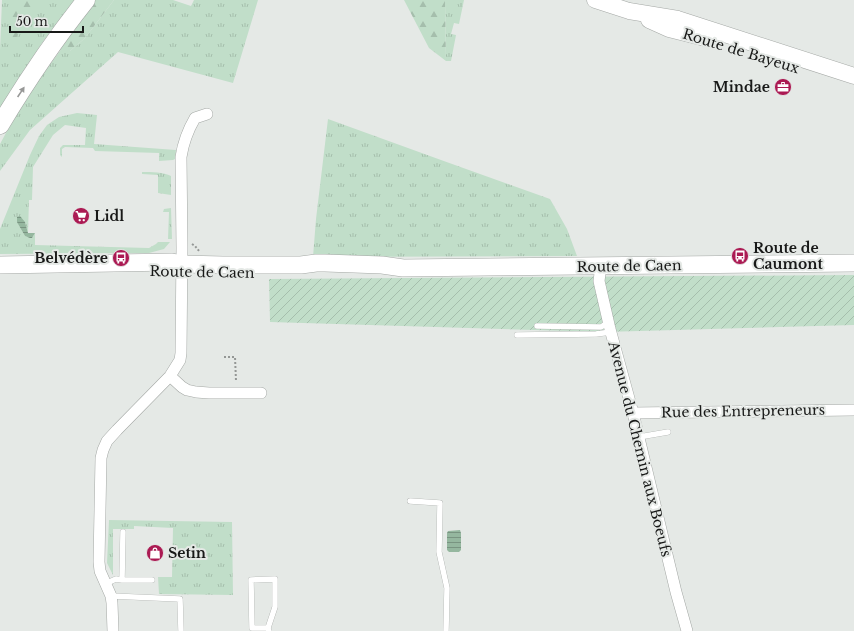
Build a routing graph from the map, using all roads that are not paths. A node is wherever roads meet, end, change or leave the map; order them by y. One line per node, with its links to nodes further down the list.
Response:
1 (86, 0): 8 (highway, one-way to 1)
2 (595, 0): 3 (main road, Route de Bayeux)
3 (615, 3): 4 (main road, Route de Bayeux)
4 (629, 11): 5 (main road, Route de Bayeux); 6 (main road, Route de Bayeux)
5 (854, 76)
6 (854, 86)
7 (207, 114): 12 (street)
8 (0, 125)
9 (854, 264): 10 (main road, Route de Caen)
10 (601, 266): 12 (main road, Route de Caen); 14 (street, Avenue du Chemin aux Boeufs)
11 (2, 268): 12 (main road, Route de Caen)
12 (182, 268): 16 (street)
13 (537, 326): 14 (lane)
14 (610, 327): 15 (lane); 19 (street, Avenue du Chemin aux Boeufs)
15 (517, 335)
16 (170, 376): 17 (street); 26 (street)
17 (261, 393)
18 (854, 410): 19 (street, Rue des Entrepreneurs)
19 (633, 413): 21 (street, Avenue du Chemin aux Boeufs)
20 (668, 432): 21 (lane)
21 (639, 437): 32 (street, Avenue du Chemin aux Boeufs)
22 (410, 501): 31 (lane)
23 (123, 532): 24 (lane)
24 (122, 580): 25 (lane); 26 (lane)
25 (152, 580)
26 (106, 584): 27 (street)
27 (111, 596): 29 (street); 30 (lane)
28 (268, 629): 28 (lane)
29 (113, 631)
30 (181, 631)
31 (446, 631)
32 (687, 631)

